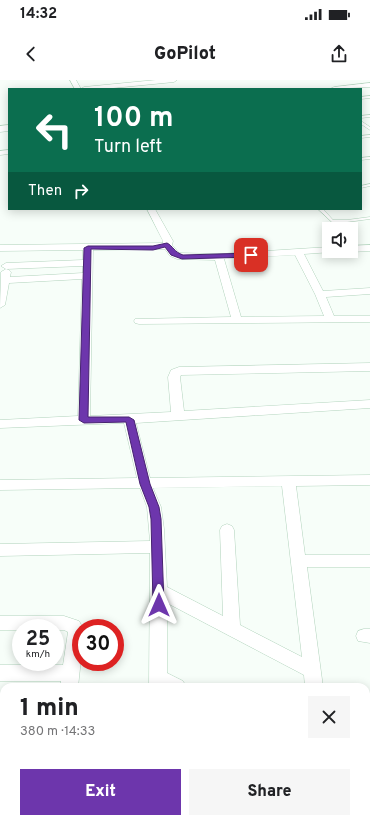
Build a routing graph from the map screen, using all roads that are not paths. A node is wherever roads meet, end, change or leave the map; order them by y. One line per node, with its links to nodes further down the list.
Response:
1 (174, 80): 2 (street)
2 (148, 81): 4 (street)
3 (370, 86): 5 (street)
4 (92, 88)
5 (346, 88)
6 (362, 123): 7 (lane)
7 (370, 129)
8 (152, 210): 11 (street)
9 (321, 210): 10 (lane)
10 (370, 218)
11 (167, 245): 13 (street); 18 (street)
12 (5, 248): 13 (street); 20 (street)
13 (88, 248): 19 (street)
14 (370, 248): 15 (street)
15 (358, 249)
16 (322, 250): 17 (street)
17 (298, 252): 18 (street); 24 (street)
18 (219, 257): 29 (street)
19 (87, 263): 20 (street); 21 (street)
20 (6, 266): 22 (street)
21 (87, 276): 22 (street); 33 (street)
22 (4, 280): 25 (street)
23 (370, 291): 24 (street)
24 (320, 294): 26 (street)
25 (0, 306)
26 (330, 319): 27 (street); 29 (street)
27 (370, 319)
28 (139, 321): 29 (street)
29 (237, 321)
30 (370, 368): 32 (street)
31 (370, 404): 32 (street)
32 (178, 417): 34 (street)
33 (84, 420): 34 (street); 35 (street)
34 (129, 420): 38 (street)
35 (0, 424)
36 (288, 480): 37 (street); 38 (street); 43 (street)
37 (370, 480)
38 (145, 484): 39 (street); 41 (street)
39 (0, 485)
40 (227, 530): 47 (street)
41 (158, 547): 42 (street); 45 (street)
42 (0, 550)
43 (299, 561): 44 (street); 48 (street)
44 (370, 561)
45 (159, 591): 47 (street); 51 (street)
46 (0, 623): 50 (street)
47 (232, 628): 48 (street)
48 (311, 670): 52 (street)
49 (0, 673): 50 (street)
50 (70, 680)
51 (158, 682)
52 (313, 683)

